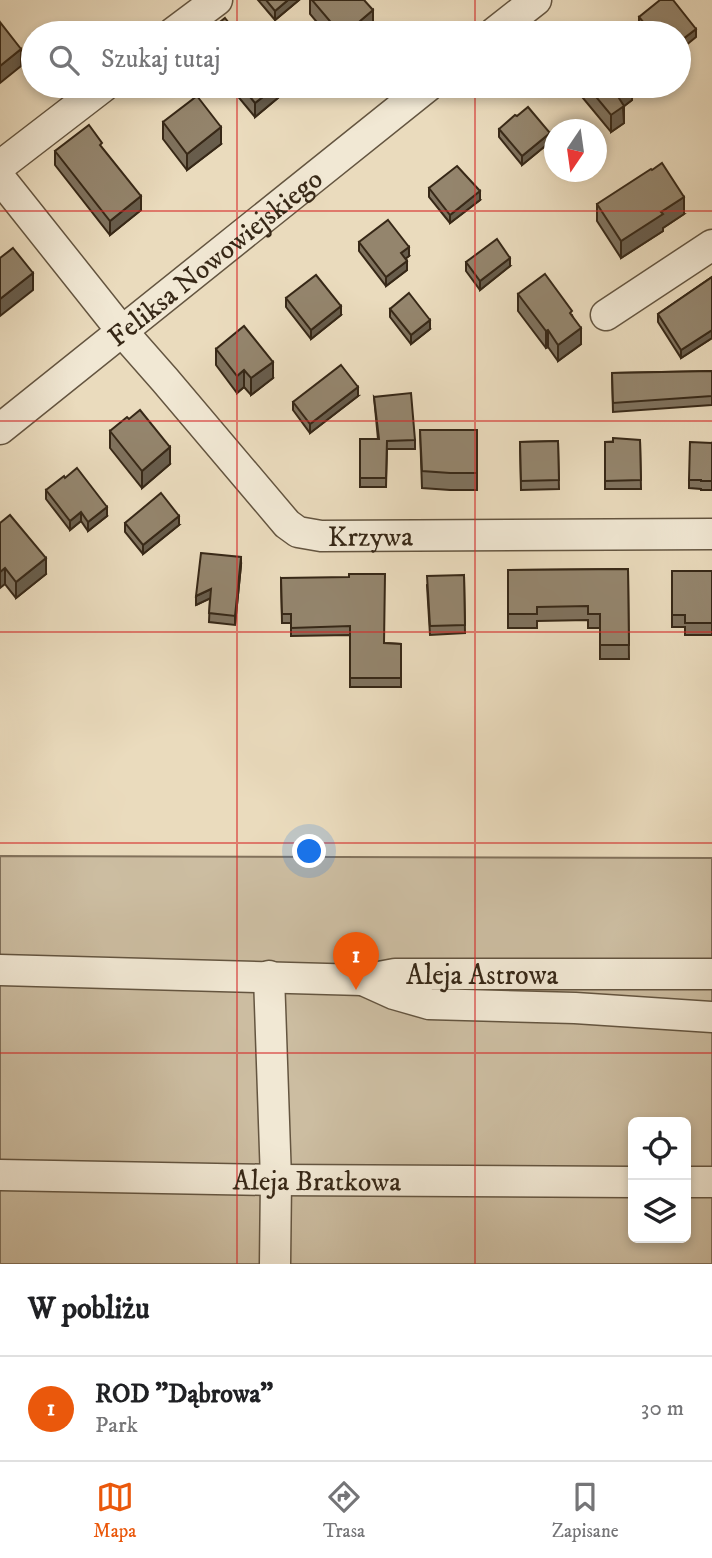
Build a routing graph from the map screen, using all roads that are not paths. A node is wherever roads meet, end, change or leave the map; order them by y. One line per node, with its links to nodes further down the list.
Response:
1 (216, 0): 3 (street)
2 (536, 0): 4 (street)
3 (189, 21)
4 (509, 21)
5 (88, 98): 7 (street)
6 (413, 98): 11 (street, Feliksa Nowowiejskiego)
7 (0, 166)
8 (0, 178): 11 (street, Krzywa)
9 (712, 245): 10 (street)
10 (606, 315)
11 (121, 331): 12 (street, Feliksa Nowowiejskiego); 13 (street, Krzywa)
12 (0, 429)
13 (712, 534)
14 (0, 970): 16 (street, Aleja Astrowa)
15 (712, 974): 17 (street, Aleja Astrowa)
16 (270, 976): 17 (street, Aleja Astrowa); 20 (street)
17 (363, 980): 18 (street)
18 (712, 1017)
19 (0, 1175): 20 (street, Aleja Bratkowa)
20 (276, 1180): 21 (street, Aleja Bratkowa); 24 (street)
21 (628, 1182)
22 (691, 1182): 23 (street)
23 (712, 1182)
24 (275, 1264)

